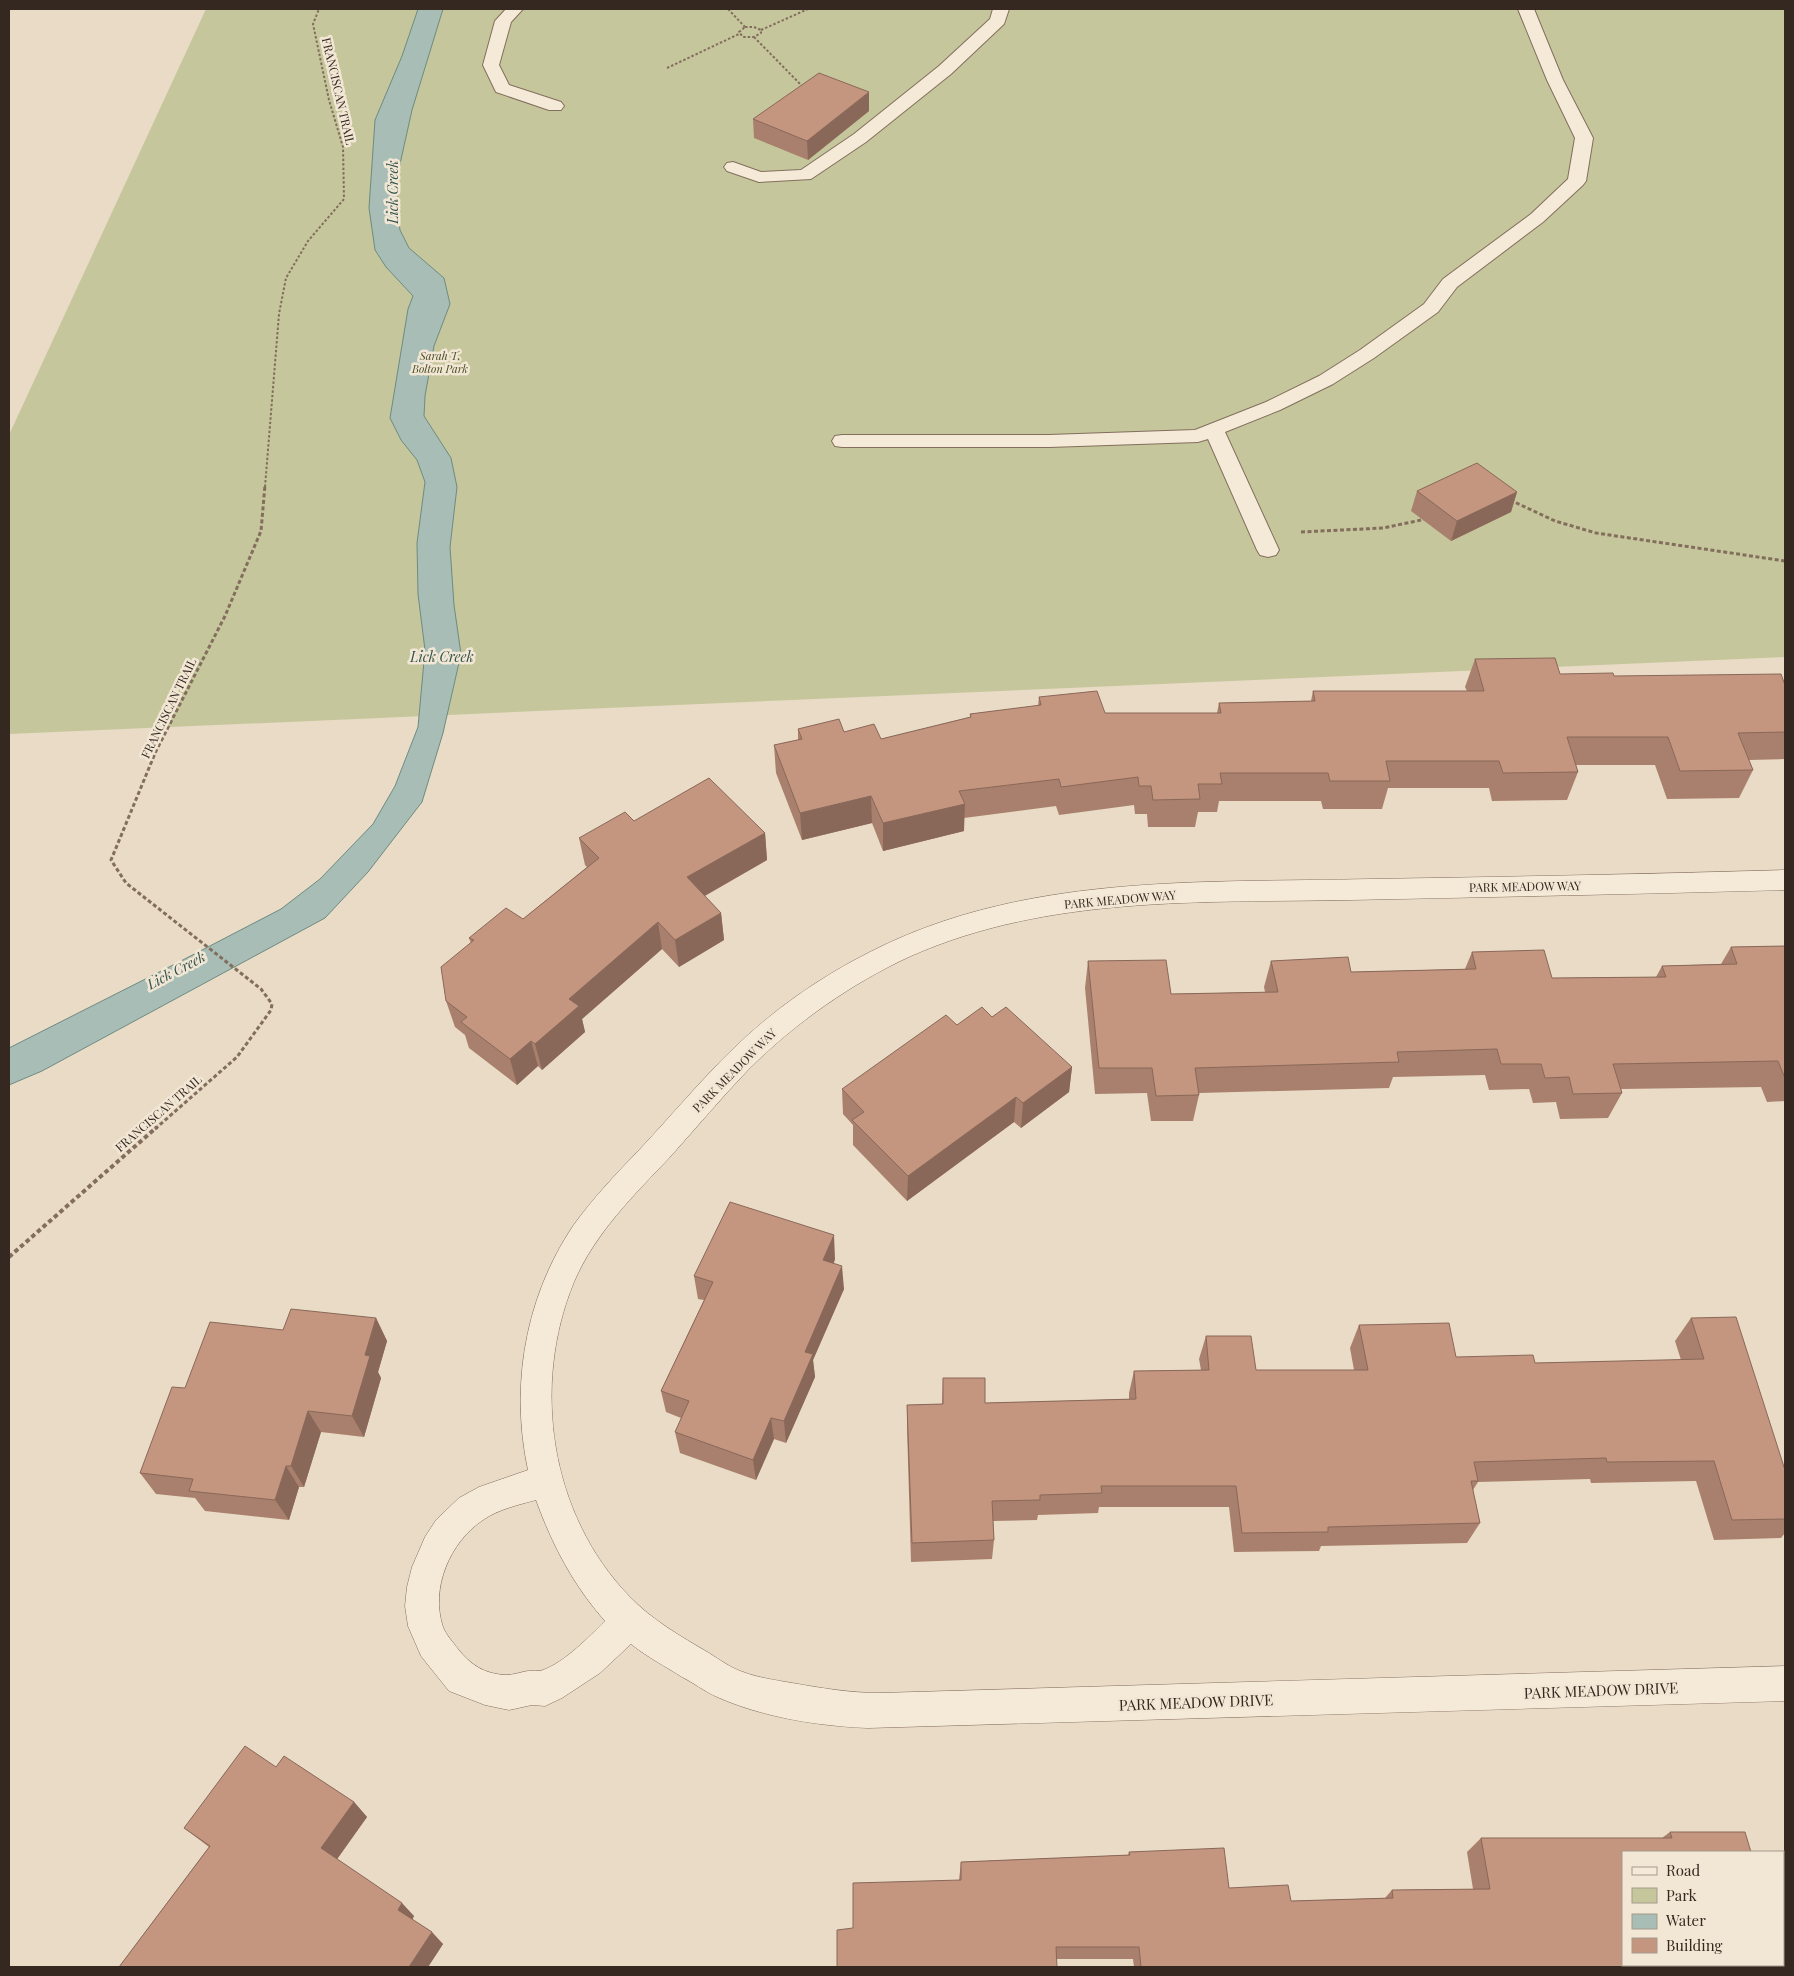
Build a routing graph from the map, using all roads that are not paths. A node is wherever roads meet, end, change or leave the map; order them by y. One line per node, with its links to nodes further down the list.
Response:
1 (515, 9): 4 (lane)
2 (1001, 9): 5 (lane)
3 (1526, 9): 6 (lane)
4 (555, 106)
5 (733, 168)
6 (1214, 430): 7 (lane); 8 (lane)
7 (842, 441)
8 (1264, 541)
9 (1785, 880): 10 (street, PARK MEADOW WAY)
10 (596, 1216): 11 (street, PARK MEADOW DRIVE)
11 (545, 1481): 12 (street, PARK MEADOW DRIVE); 12 (street)
12 (630, 1620): 13 (street, PARK MEADOW DRIVE)
13 (1785, 1684)

